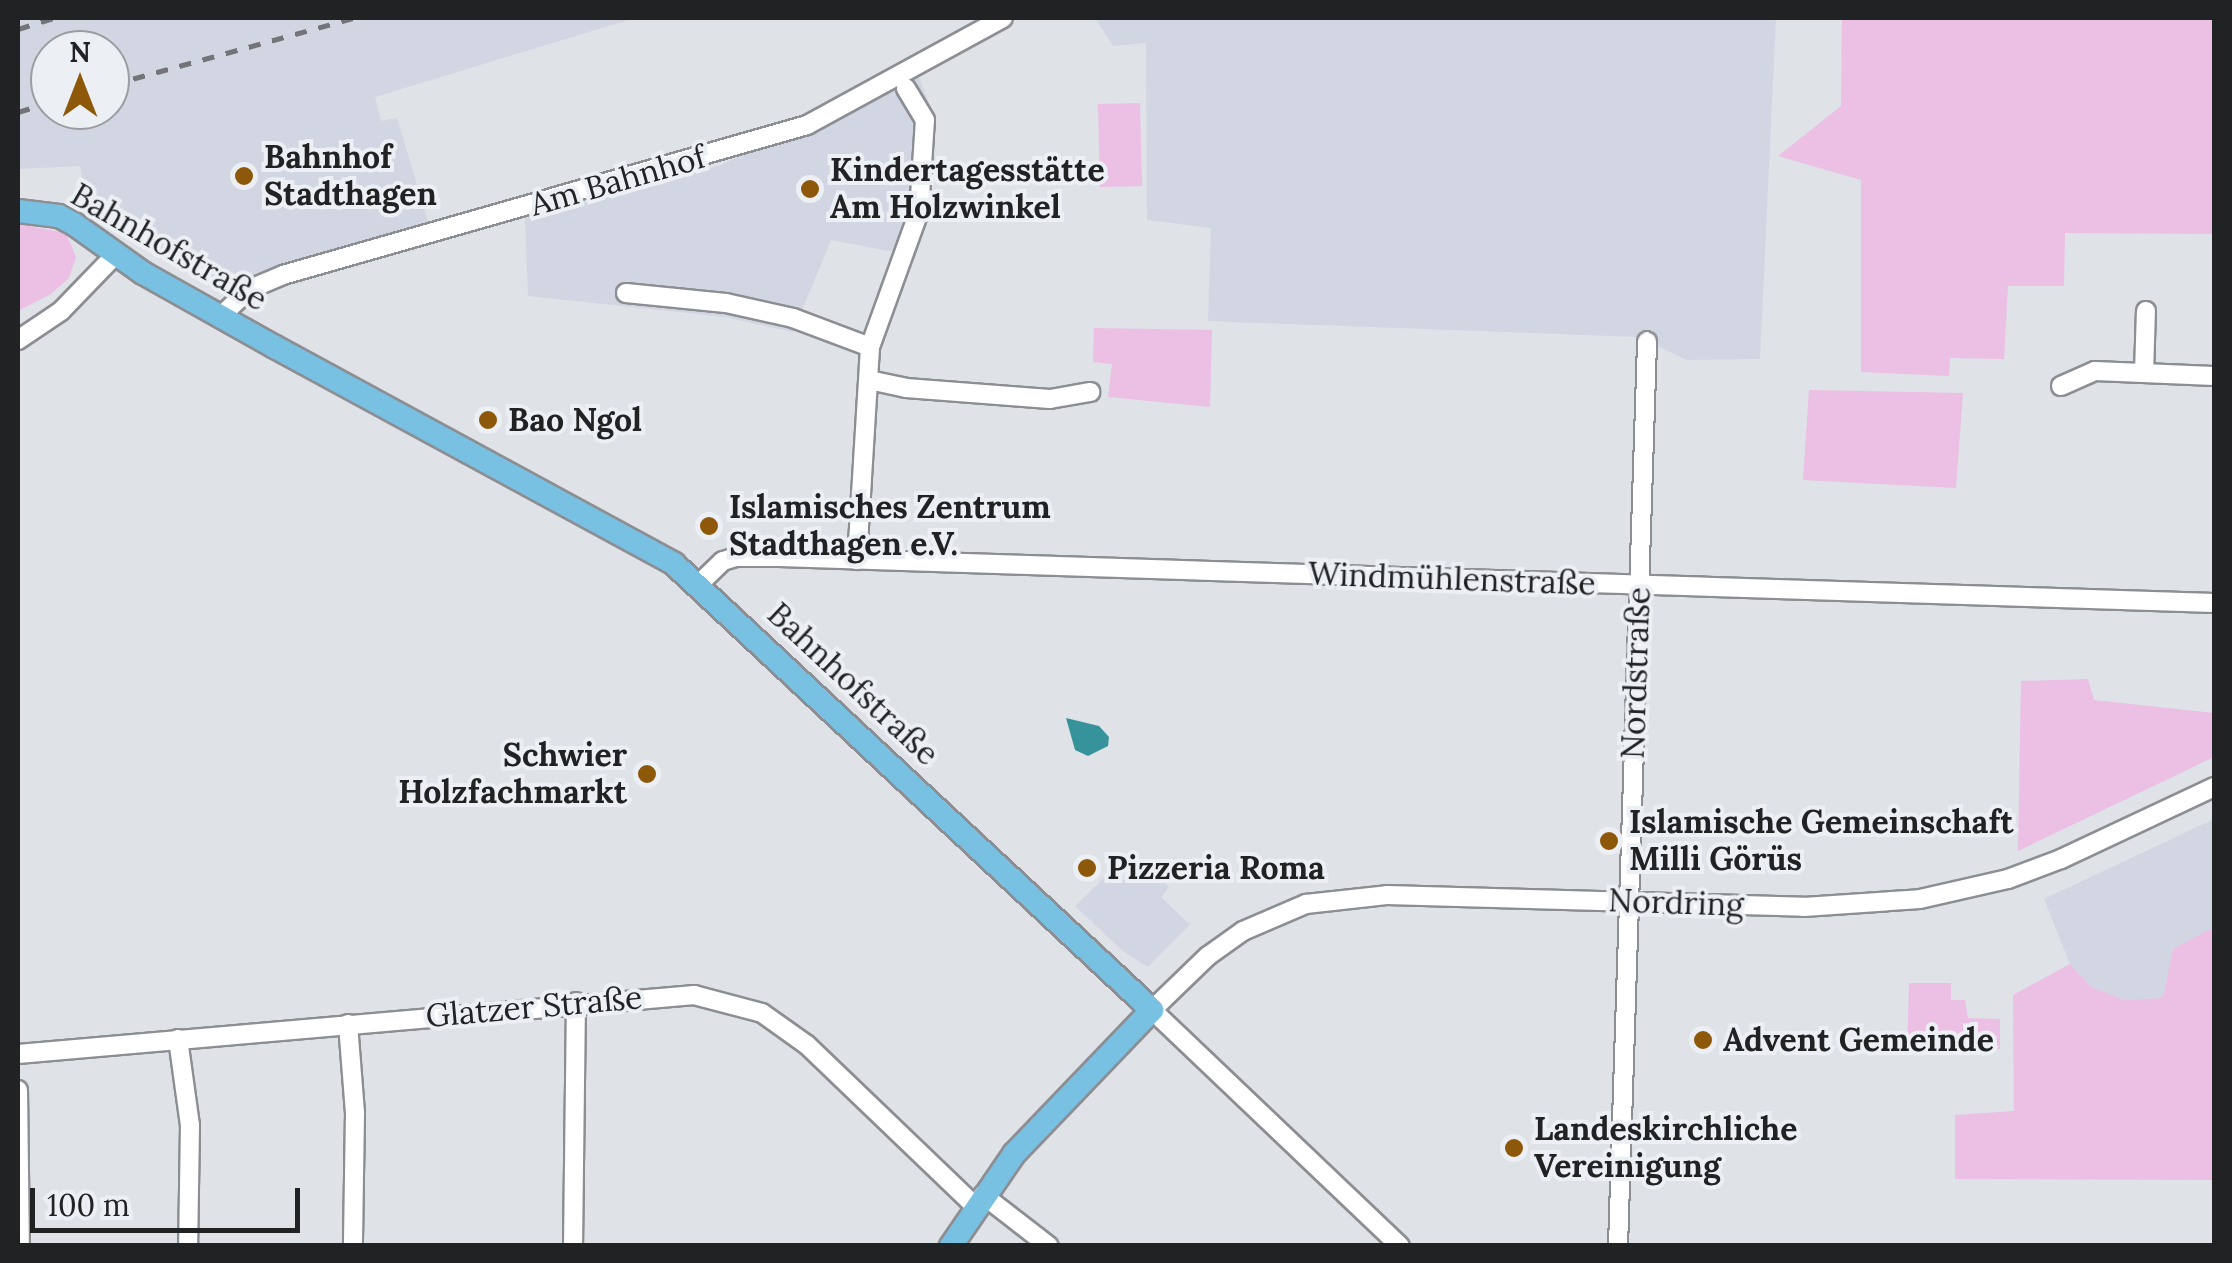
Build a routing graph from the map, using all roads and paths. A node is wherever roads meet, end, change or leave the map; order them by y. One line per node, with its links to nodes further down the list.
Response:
1 (1003, 18): 7 (street, Am Bahnhof)
2 (906, 88): 10 (street)
3 (18, 210): 4 (main road, Bahnhofstraße)
4 (116, 254): 7 (main road, Bahnhofstraße); 8 (street)
5 (626, 293): 10 (street)
6 (2146, 310): 11 (street)
7 (224, 314): 17 (main road, Bahnhofstraße)
8 (18, 340)
9 (1647, 341): 18 (street, Nordstraße)
10 (870, 347): 13 (street)
11 (2144, 373): 12 (street); 14 (street)
12 (2214, 376)
13 (869, 380): 15 (street); 16 (street)
14 (2060, 386)
15 (1090, 392)
16 (856, 560): 17 (street, Windmühlenstraße); 18 (street, Windmühlenstraße)
17 (699, 584): 23 (main road, Bahnhofstraße)
18 (1639, 584): 19 (street, Windmühlenstraße); 21 (street, Nordstraße)
19 (2214, 603)
20 (2214, 787): 21 (street, Nordring)
21 (1627, 902): 23 (street, Nordring); 36 (street, Nordstraße)
22 (576, 1002): 24 (street, Glatzer Straße); 28 (street, Glatzer Straße); 32 (street)
23 (1152, 1010): 28 (main road); 35 (street, Bahnhofstraße)
24 (348, 1024): 25 (street, Glatzer Straße); 31 (street)
25 (178, 1039): 26 (street, Glatzer Straße); 30 (street)
26 (18, 1054)
27 (18, 1090): 29 (street)
28 (979, 1200): 33 (main road); 34 (street, Glatzer Straße)
29 (20, 1246)
30 (188, 1246)
31 (353, 1246)
32 (573, 1246)
33 (951, 1246)
34 (1050, 1246)
35 (1400, 1246)
36 (1618, 1246)

